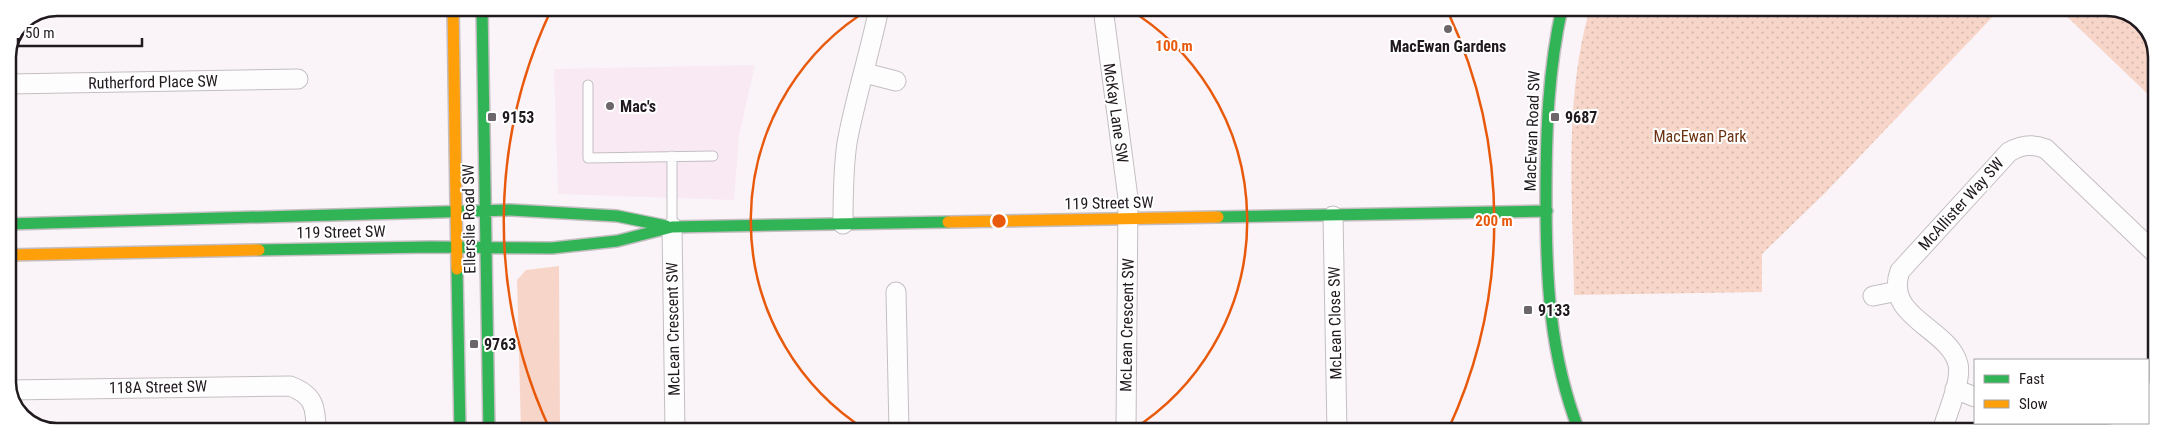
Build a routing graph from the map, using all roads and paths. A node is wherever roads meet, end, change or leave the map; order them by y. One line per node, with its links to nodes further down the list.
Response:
1 (453, 16): 15 (street, Ellerslie Road SW)
2 (482, 16): 13 (street, Ellerslie Road SW)
3 (877, 16): 6 (street)
4 (1104, 16): 17 (street, McKay Lane SW)
5 (1560, 16): 14 (street, MacEwan Road SW)
6 (865, 73): 8 (street); 19 (street)
7 (298, 79): 9 (street, Rutherford Place SW)
8 (896, 81)
9 (16, 84)
10 (588, 85): 11 (lane)
11 (672, 156): 12 (lane); 20 (lane)
12 (713, 156)
13 (485, 211): 15 (street, 119 Street SW); 20 (street, 119 Street SW); 21 (street, Ellerslie Road SW)
14 (1546, 211): 16 (street, 119 Street SW); 38 (street, MacEwan Road SW)
15 (456, 212): 18 (street, 119 Street SW); 23 (street, Ellerslie Road SW)
16 (1333, 216): 17 (street, 119 Street SW); 37 (street, McLean Close SW)
17 (1128, 219): 19 (street, 119 Street SW); 36 (street, McLean Crescent SW)
18 (16, 224)
19 (843, 224): 20 (street, 119 Street SW)
20 (672, 227): 21 (street, 119 Street SW); 34 (street, McLean Crescent SW)
21 (486, 246): 23 (street, 119 Street SW); 33 (street, Ellerslie Road SW)
22 (2148, 246): 25 (street, McAllister Way SW)
23 (457, 247): 24 (street, 119 Street SW); 32 (street, Ellerslie Road SW)
24 (16, 255)
25 (1898, 291): 27 (street); 28 (street)
26 (896, 292): 35 (street)
27 (1873, 296)
28 (1955, 389): 30 (street); 39 (street)
29 (17, 390): 31 (street, 118A Street SW)
30 (1974, 397)
31 (316, 423)
32 (460, 423)
33 (489, 423)
34 (675, 423)
35 (899, 423)
36 (1126, 423)
37 (1337, 423)
38 (1576, 423)
39 (1944, 423)

